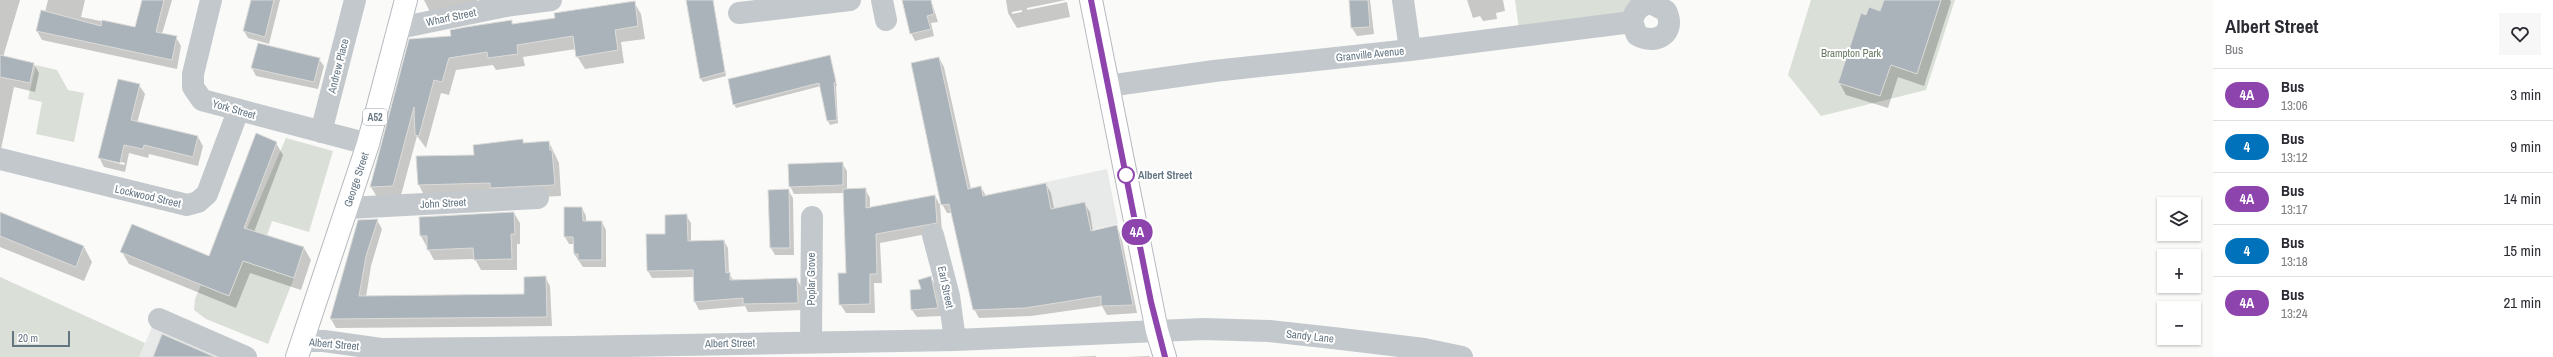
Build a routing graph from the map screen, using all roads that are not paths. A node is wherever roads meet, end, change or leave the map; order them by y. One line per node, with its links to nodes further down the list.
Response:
1 (211, 0): 13 (street, York Street)
2 (355, 0): 14 (street, Andrew Place)
3 (406, 0): 10 (main road, George Street / A52)
4 (551, 0): 10 (street, Wharf Street)
5 (850, 0): 8 (street)
6 (1091, 0): 12 (main road)
7 (1403, 0): 11 (street)
8 (739, 12)
9 (1632, 22): 11 (street, Granville Avenue)
10 (399, 28): 15 (main road, George Street / A52)
11 (1410, 50): 12 (street, Granville Avenue)
12 (1108, 86): 22 (main road)
13 (238, 111): 14 (street, York Street); 16 (street, Lockwood Street)
14 (321, 132): 15 (street, York Street)
15 (368, 144): 18 (main road, George Street / A52)
16 (0, 159)
17 (538, 198): 18 (street, John Street)
18 (348, 208): 25 (main road, George Street / A52)
19 (812, 217): 24 (street, Poplar Grove)
20 (934, 235): 23 (street, Earl Street)
21 (159, 319): 27 (street)
22 (1157, 332): 23 (street, Albert Street); 28 (main road); 29 (street, Sandy Lane)
23 (955, 340): 26 (street, Albert Street)
24 (811, 342): 25 (street, Albert Street); 26 (street, Albert Street)
25 (300, 349)
26 (863, 349)
27 (246, 357)
28 (1165, 357)
29 (1462, 357)

